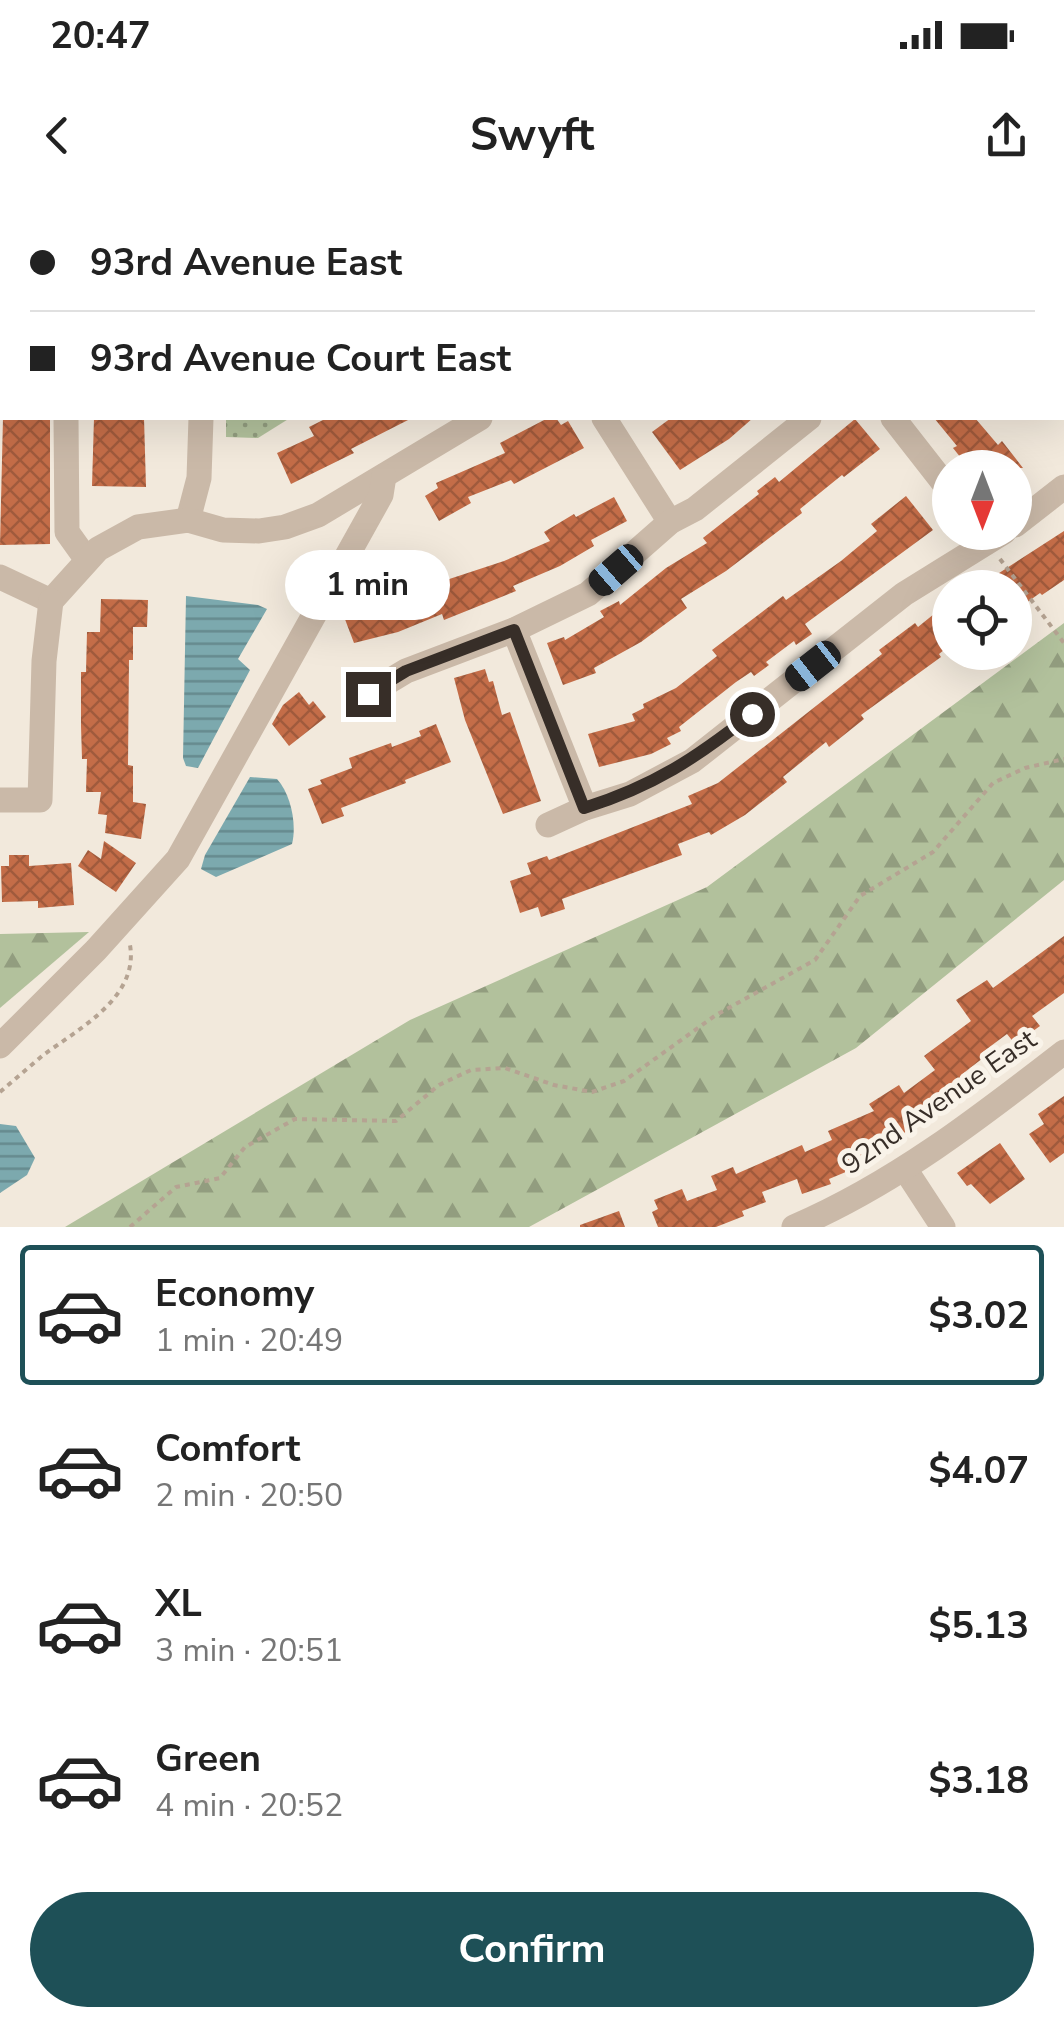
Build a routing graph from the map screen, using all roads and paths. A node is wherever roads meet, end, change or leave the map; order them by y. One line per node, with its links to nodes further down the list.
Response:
1 (66, 420): 15 (street)
2 (201, 420): 11 (street)
3 (477, 420): 8 (street)
4 (605, 420): 12 (street)
5 (806, 420): 12 (street)
6 (895, 420): 7 (street)
7 (932, 467)
8 (384, 476): 11 (street); 25 (street)
9 (1064, 487): 10 (street)
10 (1032, 512)
11 (188, 520): 15 (street)
12 (670, 522): 18 (street)
13 (971, 550): 23 (street)
14 (1002, 550): 19 (path)
15 (87, 560): 17 (street)
16 (0, 577): 17 (street)
17 (51, 601): 22 (street)
18 (514, 630): 20 (street); 23 (street)
19 (1064, 642)
20 (368, 694)
21 (1064, 759): 30 (path)
22 (0, 800)
23 (584, 808): 24 (street)
24 (548, 825)
25 (127, 915): 26 (street); 28 (path)
26 (0, 1046)
27 (1064, 1052): 29 (street, 92nd Avenue East)
28 (0, 1092)
29 (906, 1169): 31 (street, 92nd Avenue East); 32 (street)
30 (130, 1227)
31 (794, 1227)
32 (943, 1227)

